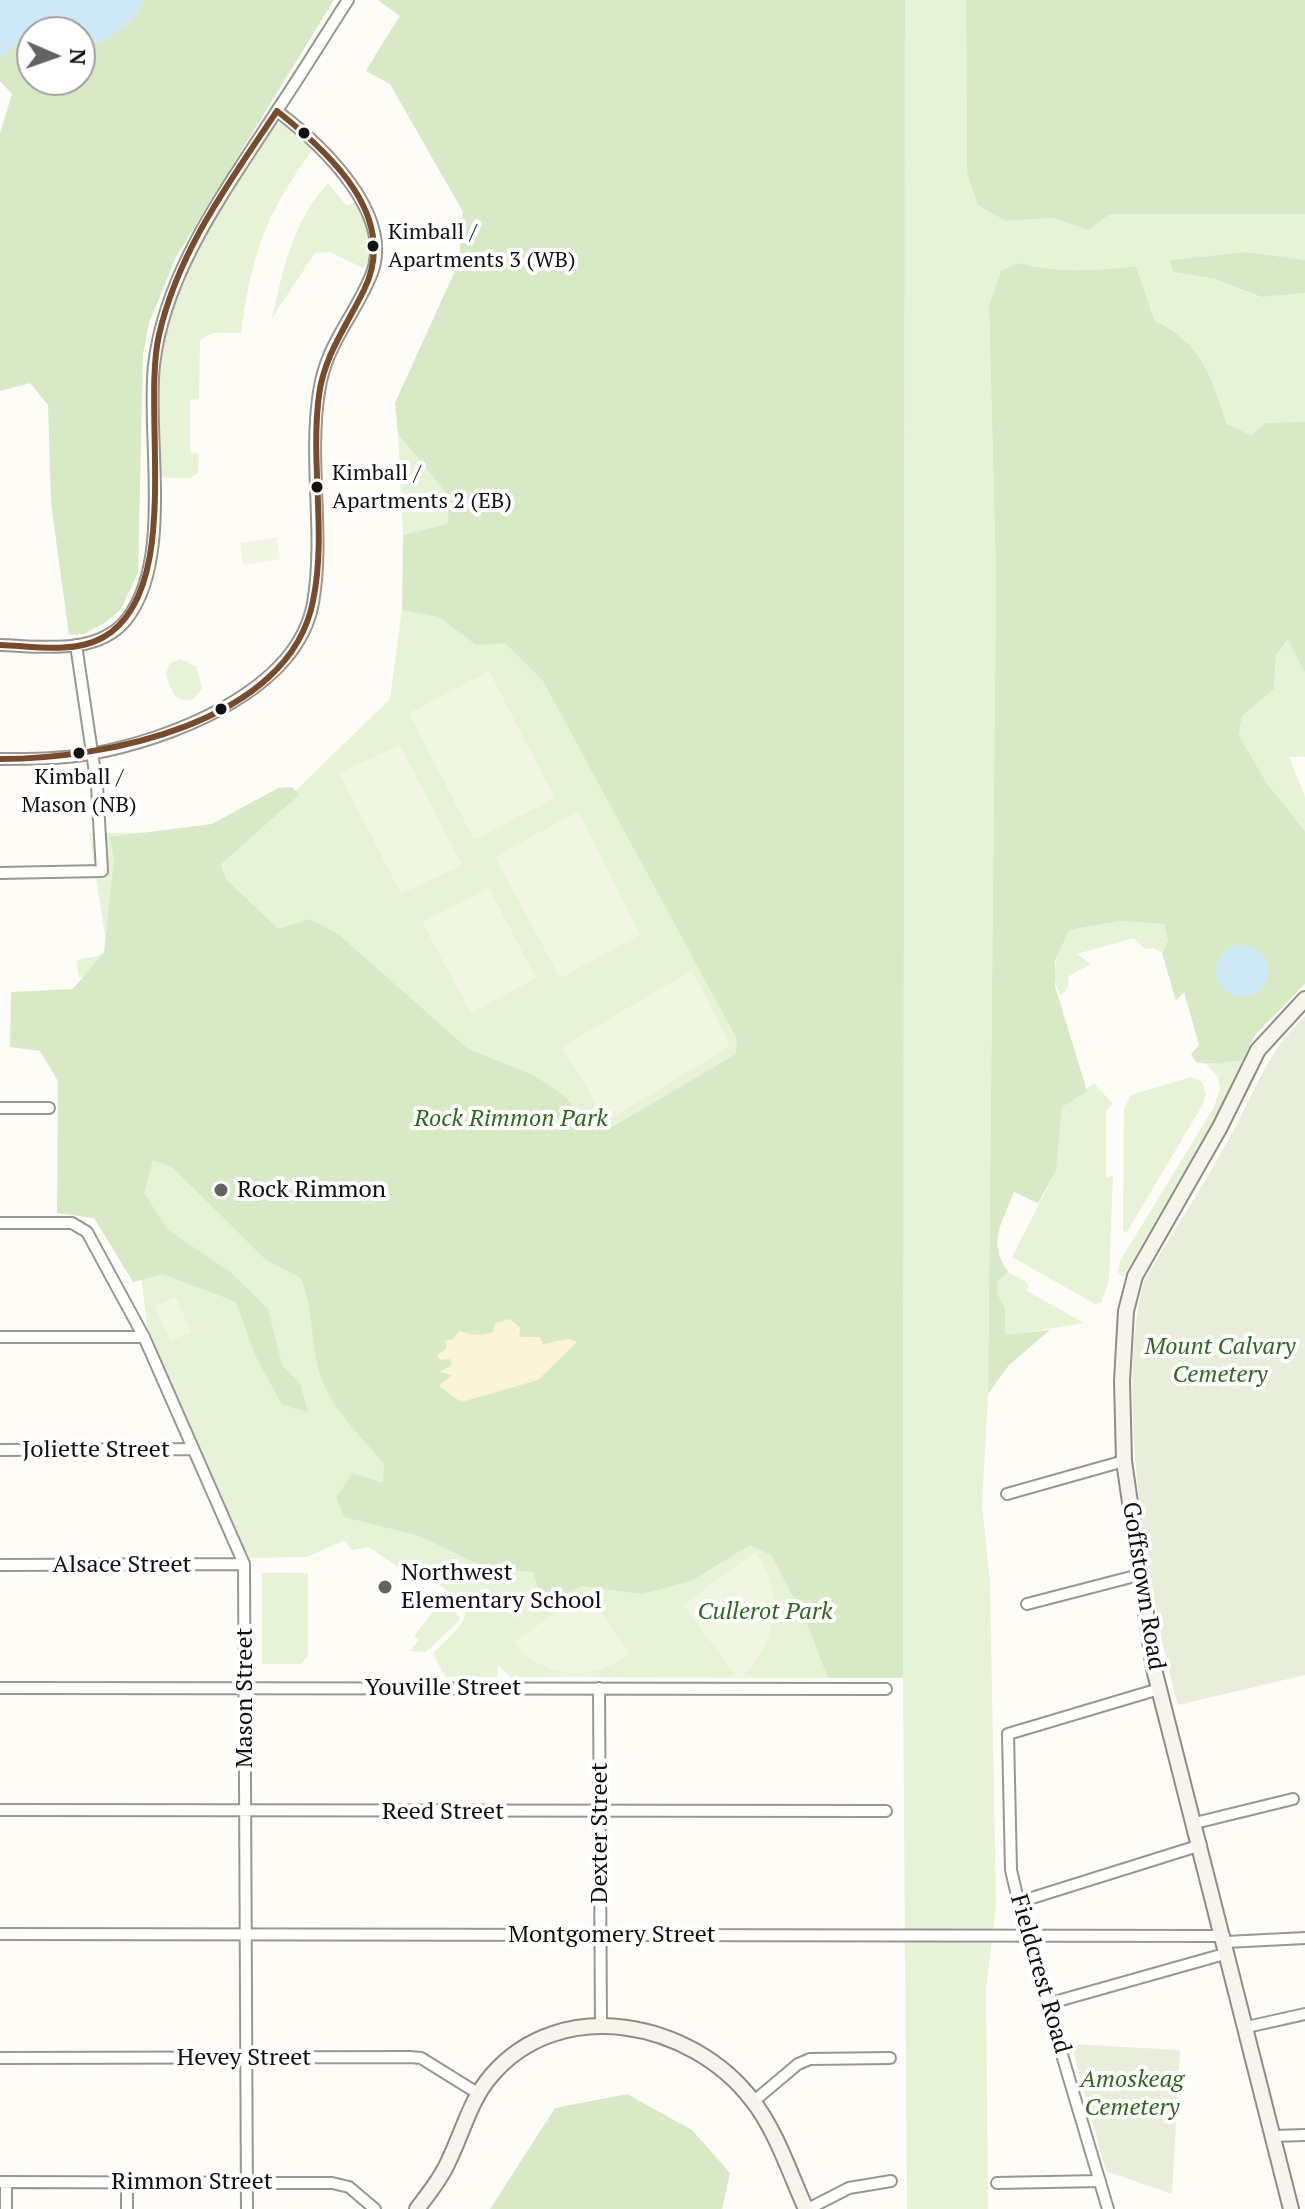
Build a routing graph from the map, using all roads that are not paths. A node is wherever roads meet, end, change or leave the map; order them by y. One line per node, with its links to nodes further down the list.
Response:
1 (348, 0): 2 (street)
2 (277, 111): 4 (street); 5 (street)
3 (0, 645): 4 (street)
4 (76, 645): 5 (street)
5 (92, 754): 6 (street); 7 (street)
6 (0, 759)
7 (0, 873)
8 (1305, 999): 16 (main road, Goffstown Road)
9 (0, 1108): 10 (street)
10 (49, 1108)
11 (0, 1223): 13 (street, Mason Street)
12 (0, 1337): 13 (street)
13 (144, 1337): 14 (street, Mason Street)
14 (192, 1449): 15 (street, Joliette Street); 18 (street, Mason Street)
15 (0, 1450)
16 (1124, 1461): 17 (street); 20 (main road, Goffstown Road)
17 (1007, 1494)
18 (244, 1564): 19 (street, Alsace Street); 23 (street, Mason Street)
19 (0, 1565)
20 (1139, 1575): 21 (street); 26 (main road, Goffstown Road)
21 (1027, 1604)
22 (0, 1688): 23 (street, Youville Street)
23 (245, 1688): 24 (street, Youville Street); 30 (street, Mason Street)
24 (599, 1688): 25 (street, Youville Street); 31 (street, Dexter Street)
25 (886, 1689)
26 (1159, 1689): 32 (main road, Goffstown Road); 34 (street, Fieldcrest Road)
27 (1293, 1799): 32 (street)
28 (0, 1810): 30 (street, Reed Street)
29 (886, 1811): 31 (street, Reed Street)
30 (246, 1812): 31 (street, Reed Street); 35 (street, Mason Street)
31 (600, 1812): 38 (street, Dexter Street)
32 (1195, 1823): 33 (main road, Goffstown Road)
33 (1201, 1845): 34 (street); 40 (main road, Goffstown Road)
34 (1019, 1902): 37 (street, Fieldcrest Road)
35 (246, 1932): 36 (street, Montgomery Street); 38 (street, Montgomery Street); 46 (street, Mason Street)
36 (0, 1934)
37 (1026, 1934): 38 (street, Montgomery Street); 40 (street, Montgomery Street); 41 (street, Fieldcrest Road)
38 (601, 1935): 43 (street, Dexter Street)
39 (1305, 1938): 40 (street)
40 (1226, 1944): 41 (street); 44 (main road, Goffstown Road)
41 (1047, 2004): 54 (street, Fieldcrest Road)
42 (1305, 2014): 44 (street)
43 (601, 2026): 48 (main road); 49 (main road)
44 (1247, 2027): 51 (main road, Goffstown Road)
45 (0, 2058): 46 (street, Hevey Street)
46 (247, 2058): 48 (street, Hevey Street); 56 (street, Mason Street)
47 (890, 2058): 49 (street)
48 (479, 2094): 62 (main road)
49 (754, 2101): 63 (main road)
50 (1305, 2135): 51 (street)
51 (1273, 2136): 65 (main road, Goffstown Road)
52 (127, 2181): 55 (street, Rimmon Street); 56 (street, Rimmon Street); 59 (street)
53 (891, 2181): 63 (street)
54 (1100, 2181): 57 (street); 64 (street, Fieldcrest Road)
55 (3, 2182): 58 (street)
56 (247, 2182): 60 (street, Mason Street); 61 (street, Rimmon Street)
57 (997, 2183)
58 (6, 2209)
59 (127, 2209)
60 (247, 2209)
61 (375, 2209)
62 (417, 2209)
63 (807, 2209)
64 (1108, 2209)
65 (1291, 2209)

